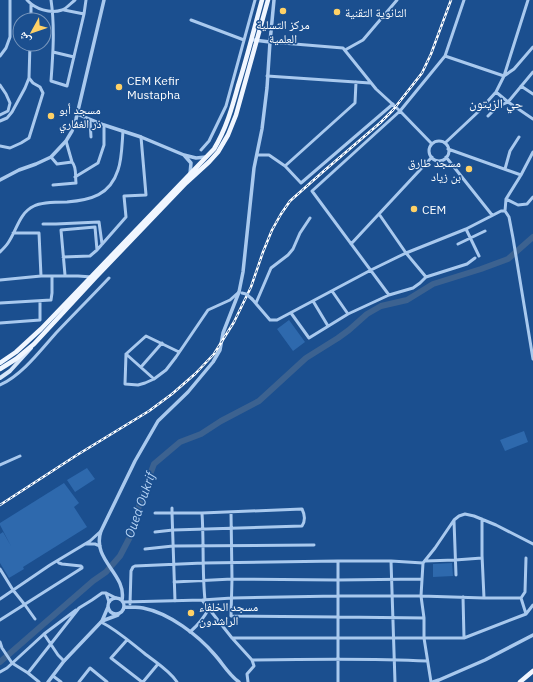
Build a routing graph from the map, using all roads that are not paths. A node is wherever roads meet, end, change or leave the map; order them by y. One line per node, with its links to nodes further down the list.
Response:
1 (10, 0): 28 (street)
2 (27, 0): 14 (street)
3 (51, 0): 16 (street)
4 (86, 0): 18 (street)
5 (104, 0): 44 (street)
6 (268, 0): 22 (main road)
7 (274, 0): 23 (street)
8 (397, 0): 25 (street)
9 (464, 0): 29 (street)
10 (528, 0): 33 (street)
11 (73, 1): 15 (street)
12 (255, 1): 13 (street); 21 (street)
13 (261, 2): 20 (main road)
14 (30, 4): 16 (street); 17 (street)
15 (64, 10): 16 (street); 18 (street)
16 (52, 11): 27 (street)
17 (30, 12)
18 (84, 14): 30 (street)
19 (191, 20): 21 (street)
20 (251, 39): 22 (street); 65 (main road)
21 (244, 40): 59 (street)
22 (257, 40): 23 (street); 73 (main road)
23 (270, 42): 25 (street); 32 (street)
24 (533, 47): 33 (street)
25 (345, 50): 36 (street)
26 (30, 52): 34 (street)
27 (53, 52): 30 (street); 30 (street)
28 (0, 56)
29 (445, 56): 33 (street); 43 (street)
30 (74, 57)
31 (533, 72): 38 (street)
32 (267, 76): 35 (street); 63 (street)
33 (504, 76): 39 (street)
34 (29, 78): 49 (street); 58 (street)
35 (356, 82): 36 (street); 72 (street)
36 (370, 83): 42 (street)
37 (0, 84): 45 (street)
38 (522, 86): 40 (street); 41 (street)
39 (496, 92): 41 (street); 56 (street)
40 (533, 94)
41 (508, 102): 46 (street); 47 (street)
42 (393, 104): 43 (street); 72 (street)
43 (400, 111): 57 (street); 92 (street)
44 (77, 114): 48 (street); 55 (street)
45 (0, 115)
46 (488, 116)
47 (533, 119)
48 (90, 120): 50 (street); 52 (street)
49 (0, 121)
50 (104, 125): 51 (street); 77 (street)
51 (123, 131): 53 (street); 89 (street)
52 (91, 137)
53 (141, 137): 62 (street); 91 (street)
54 (520, 137): 74 (street)
55 (66, 141): 64 (street); 69 (street)
56 (445, 143): 57 (street); 60 (street)
57 (432, 144): 66 (street)
58 (0, 146)
59 (201, 150)
60 (448, 150): 67 (street); 74 (street)
61 (533, 152): 76 (street)
62 (184, 155): 68 (street); 70 (street)
63 (257, 155): 72 (street); 109 (street)
64 (51, 157): 69 (street); 78 (street)
65 (206, 157): 68 (street); 71 (main road)
66 (432, 157): 67 (street); 83 (street)
67 (446, 157): 84 (street)
68 (196, 158): 71 (street)
69 (72, 162): 77 (street)
70 (191, 163): 71 (street); 75 (street)
71 (198, 166): 73 (street); 75 (main road)
72 (284, 166)
73 (201, 170): 106 (main road)
74 (505, 170): 76 (street)
75 (190, 174): 106 (main road)
76 (521, 175): 81 (street)
77 (75, 177): 79 (street)
78 (0, 180)
79 (53, 184)
80 (533, 198): 81 (street)
81 (506, 199): 82 (street)
82 (505, 211): 84 (street); 125 (street)
83 (379, 214): 92 (street); 96 (street)
84 (492, 215): 87 (street)
85 (310, 218): 114 (street)
86 (43, 224): 91 (street)
87 (466, 229): 90 (street); 96 (street)
88 (485, 231): 90 (street)
89 (13, 234): 95 (street); 102 (street)
90 (471, 238): 93 (street); 97 (street)
91 (102, 244): 94 (street)
92 (351, 244): 100 (street)
93 (458, 244)
94 (97, 250): 98 (street); 98 (street)
95 (0, 252)
96 (406, 253): 100 (street); 104 (street)
97 (479, 256)
98 (63, 257): 101 (street)
99 (475, 258): 104 (street)
100 (371, 270): 108 (street); 110 (street)
101 (65, 275): 103 (street); 106 (street)
102 (41, 276): 103 (street); 107 (street)
103 (52, 276): 111 (street)
104 (426, 277): 110 (street)
105 (110, 278): 120 (street)
106 (91, 279): 119 (main road); 126 (main road)
107 (0, 280)
108 (332, 291): 112 (street); 116 (street)
109 (241, 292): 114 (street, bridge); 123 (street); 144 (street)
110 (389, 295): 116 (street)
111 (40, 301): 113 (street); 117 (street)
112 (313, 301): 115 (street); 118 (street)
113 (0, 303)
114 (256, 303): 115 (street)
115 (290, 313): 118 (street)
116 (348, 314): 118 (street)
117 (0, 323)
118 (328, 326)
119 (50, 327): 120 (street); 122 (main road)
120 (56, 333): 131 (street)
121 (162, 343): 123 (street); 124 (street); 127 (street)
122 (34, 344): 128 (main road); 129 (main road)
123 (179, 352): 130 (street)
124 (126, 354): 127 (street); 130 (street)
125 (533, 359)
126 (0, 363)
127 (141, 367): 130 (street)
128 (0, 369)
129 (0, 378)
130 (154, 379)
131 (0, 385)
132 (20, 456): 133 (street)
133 (0, 466)
134 (172, 508): 137 (street)
135 (231, 512): 138 (street); 141 (street); 141 (street)
136 (155, 513): 137 (street)
137 (172, 513): 138 (street); 142 (street)
138 (202, 513): 143 (street)
139 (482, 519): 140 (street); 147 (street); 154 (street)
140 (454, 520): 156 (street); 160 (street)
141 (232, 528): 143 (street); 149 (street)
142 (173, 530): 143 (street); 145 (street); 152 (street)
143 (203, 530): 148 (street)
144 (101, 531): 146 (street); 151 (street)
145 (155, 532)
146 (84, 544): 151 (street); 157 (street)
147 (533, 544)
148 (202, 545): 149 (street); 152 (street); 161 (street)
149 (232, 545): 150 (street); 162 (street)
150 (314, 545)
151 (100, 546): 172 (street)
152 (174, 546): 153 (street); 163 (street)
153 (145, 549)
154 (482, 558): 156 (street); 181 (street)
155 (526, 558): 182 (street)
156 (455, 560): 160 (street); 165 (street)
157 (58, 561): 173 (street); 189 (street)
158 (338, 561): 159 (street); 162 (street); 170 (street)
159 (391, 561): 160 (street); 167 (street)
160 (424, 562): 168 (street)
161 (203, 563): 162 (street); 163 (street); 169 (street)
162 (232, 563): 166 (street)
163 (174, 565): 171 (street); 188 (street)
164 (0, 569): 173 (street)
165 (456, 575)
166 (232, 579): 169 (street); 170 (street); 180 (street)
167 (392, 579): 168 (street); 170 (street); 176 (street)
168 (422, 579): 177 (street)
169 (203, 580): 171 (street); 184 (street)
170 (337, 580): 175 (street)
171 (174, 582): 186 (street)
172 (121, 587): 179 (street); 185 (street)
173 (13, 590): 183 (street); 189 (street)
174 (106, 593): 179 (street); 187 (street); 194 (street)
175 (338, 596): 176 (street); 180 (street); 198 (street)
176 (392, 596): 177 (street); 199 (street)
177 (422, 596): 178 (street); 200 (street)
178 (463, 597): 181 (street); 211 (street)
179 (116, 598): 185 (street); 187 (street)
180 (232, 598): 184 (street); 198 (street)
181 (484, 598): 182 (street)
182 (522, 598): 196 (street)
183 (0, 599)
184 (204, 600): 186 (street); 195 (street)
185 (123, 601): 188 (street); 192 (street)
186 (176, 601): 188 (street)
187 (109, 602): 191 (street)
188 (130, 602): 193 (street)
189 (25, 605): 201 (street); 202 (street)
190 (533, 606): 196 (street)
191 (108, 607): 197 (street); 203 (street)
192 (125, 607): 193 (street); 197 (street)
193 (130, 607): 204 (street)
194 (79, 608): 205 (street); 214 (street)
195 (209, 608): 204 (street); 207 (street)
196 (526, 614): 211 (street)
197 (118, 615): 203 (street)
198 (338, 617): 199 (street); 208 (street)
199 (393, 618): 200 (street); 209 (street)
200 (424, 618): 210 (street)
201 (35, 619)
202 (0, 620)
203 (102, 622): 212 (street); 218 (street)
204 (190, 632): 233 (street)
205 (44, 634): 214 (street); 220 (street)
206 (533, 635): 237 (street)
207 (232, 638): 208 (street); 217 (street)
208 (338, 638): 209 (street); 215 (street)
209 (393, 638): 210 (street); 216 (street)
210 (424, 638): 211 (street); 219 (street)
211 (464, 638)
212 (127, 640): 221 (street); 231 (street)
213 (0, 642): 220 (street)
214 (51, 644): 218 (street); 224 (street)
215 (338, 659): 216 (street); 217 (street); 235 (street)
216 (394, 659): 219 (street); 236 (street)
217 (252, 660): 234 (street)
218 (64, 661): 225 (street)
219 (427, 661): 237 (street)
220 (12, 663): 223 (street); 224 (street)
221 (158, 664): 231 (street); 232 (street)
222 (533, 671): 238 (main road)
223 (0, 672)
224 (28, 673): 226 (street)
225 (53, 676): 227 (street); 228 (street)
226 (39, 682)
227 (48, 682)
228 (61, 682)
229 (79, 682): 230 (street)
230 (107, 682)
231 (143, 682)
232 (177, 682)
233 (239, 682)
234 (248, 682)
235 (338, 682)
236 (395, 682)
237 (432, 682)
238 (520, 682)

